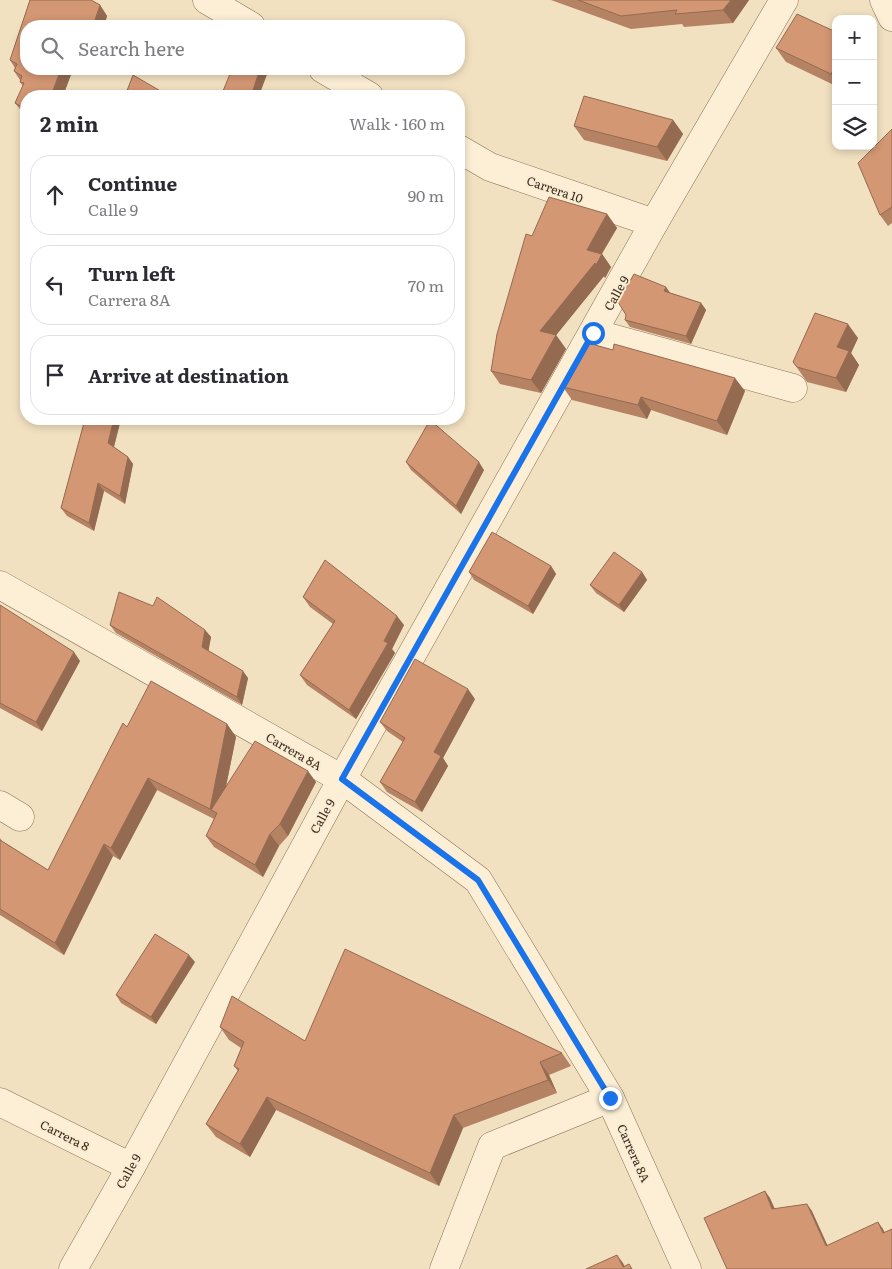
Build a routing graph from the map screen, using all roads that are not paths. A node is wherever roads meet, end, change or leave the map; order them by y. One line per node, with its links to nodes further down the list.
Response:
1 (207, 0): 5 (street)
2 (784, 0): 9 (street, Calle 9)
3 (884, 0): 4 (street)
4 (892, 17)
5 (241, 20)
6 (333, 75): 7 (street)
7 (360, 90)
8 (465, 152): 9 (street, Carrera 10)
9 (654, 223): 10 (street, Calle 9)
10 (593, 333): 11 (street); 13 (street, Calle 9)
11 (793, 388)
12 (0, 585): 13 (street, Carrera 8A)
13 (342, 779): 14 (street, Carrera 8A); 16 (street, Calle 9)
14 (610, 1098): 18 (street); 19 (street, Carrera 8A)
15 (0, 1102): 16 (street, Carrera 8)
16 (131, 1168): 17 (street, Calle 9)
17 (72, 1269)
18 (444, 1269)
19 (686, 1269)

